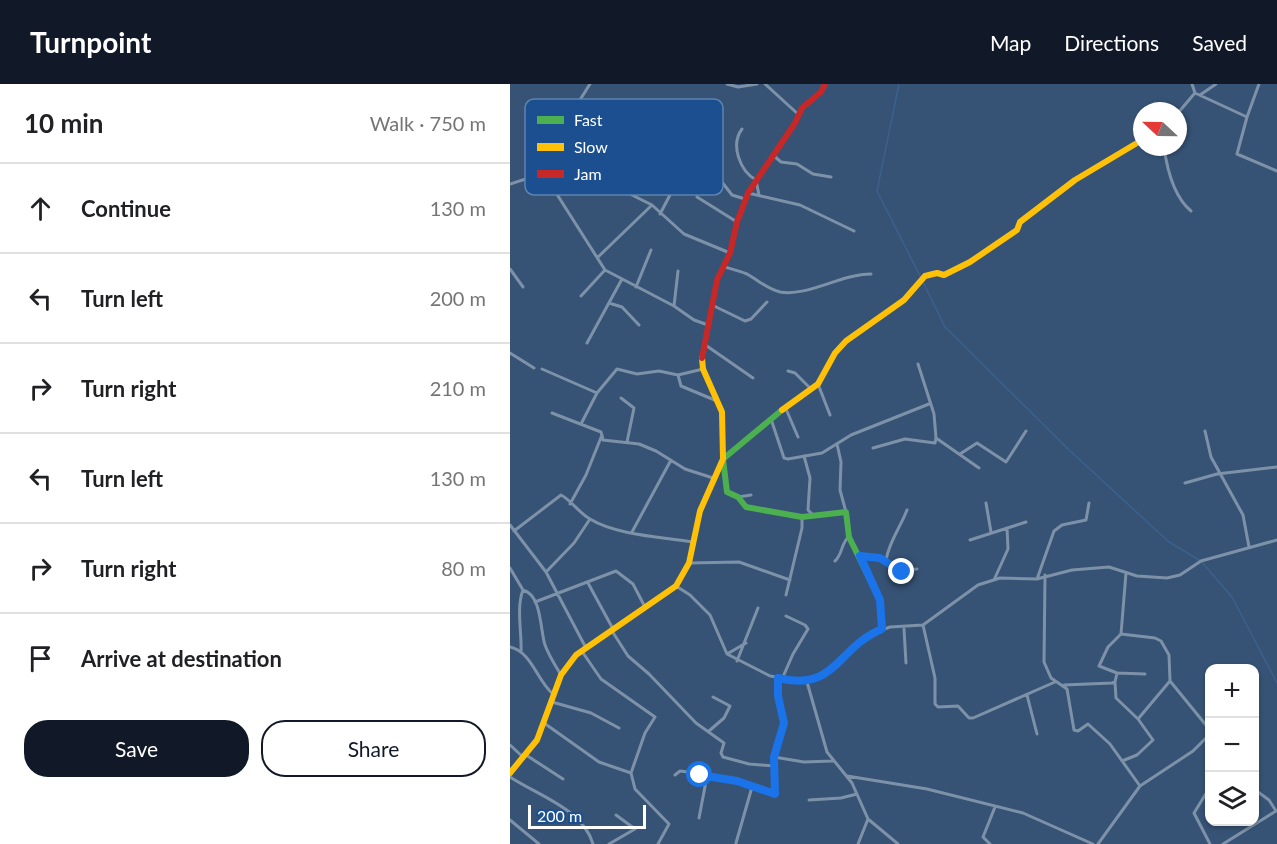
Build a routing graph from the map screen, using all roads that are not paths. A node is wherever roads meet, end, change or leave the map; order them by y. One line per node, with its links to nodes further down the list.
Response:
1 (590, 84): 10 (street)
2 (727, 84): 3 (street)
3 (757, 84)
4 (765, 84): 14 (street)
5 (825, 84): 14 (street)
6 (1192, 84): 9 (street)
7 (1216, 84): 9 (street)
8 (1259, 84): 12 (street)
9 (1195, 93): 11 (street); 13 (street)
10 (581, 99)
11 (1187, 102)
12 (1250, 109): 13 (street); 15 (street)
13 (1239, 114): 15 (street)
14 (799, 115): 18 (street)
15 (1247, 117): 20 (street)
16 (742, 129): 23 (street)
17 (1133, 145): 65 (street)
18 (772, 155): 21 (street); 23 (street)
19 (1165, 156): 33 (street)
20 (1277, 171)
21 (831, 177)
22 (525, 179): 25 (street)
23 (756, 180): 29 (street); 30 (street)
24 (723, 183): 30 (street)
25 (510, 184)
26 (558, 195): 39 (street)
27 (634, 195): 32 (street)
28 (670, 195): 34 (street)
29 (759, 195): 30 (street); 36 (street)
30 (747, 196): 35 (street)
31 (697, 197): 35 (street)
32 (652, 205): 34 (street); 39 (street)
33 (1191, 211)
34 (660, 214): 38 (street)
35 (737, 222): 38 (street)
36 (854, 231)
37 (651, 250): 47 (street)
38 (730, 253): 40 (street)
39 (598, 257): 42 (street)
40 (725, 267): 44 (street); 51 (street)
41 (510, 269): 46 (street)
42 (605, 270): 45 (street); 48 (street)
43 (678, 271): 52 (street)
44 (871, 274)
45 (623, 278): 47 (street); 50 (street)
46 (523, 287)
47 (636, 287): 52 (street)
48 (581, 296)
49 (767, 302): 51 (street)
50 (609, 303): 53 (street); 55 (street)
51 (711, 304): 54 (street)
52 (674, 306): 54 (street)
53 (639, 325)
54 (708, 325): 56 (street)
55 (587, 343)
56 (704, 344): 61 (street); 64 (street)
57 (510, 353): 59 (street)
58 (918, 364): 70 (street)
59 (534, 368)
60 (542, 369): 67 (street)
61 (704, 369): 63 (street); 69 (street)
62 (788, 371): 66 (street)
63 (678, 375): 67 (street); 69 (street)
64 (753, 378)
65 (818, 384): 66 (street); 73 (street)
66 (811, 389): 71 (street)
67 (597, 393): 75 (street)
68 (621, 398): 81 (street)
69 (719, 402): 86 (street)
70 (929, 404): 79 (street); 82 (street)
71 (786, 409): 74 (street); 78 (street)
72 (552, 413): 75 (street)
73 (830, 415)
74 (771, 417): 85 (street); 86 (street)
75 (581, 424): 80 (street)
76 (1026, 430): 84 (street)
77 (1205, 431): 90 (street)
78 (798, 437)
79 (936, 438): 83 (street); 84 (street)
80 (603, 440): 81 (street); 97 (street)
81 (627, 442): 87 (street)
82 (837, 444): 85 (street); 99 (street)
83 (873, 448)
84 (960, 454): 89 (street)
85 (804, 456): 100 (street)
86 (723, 459): 91 (street); 94 (street)
87 (670, 460): 91 (street); 107 (street)
88 (1277, 467): 90 (street)
89 (979, 468)
90 (1222, 474): 92 (street); 113 (street)
91 (713, 478): 112 (street)
92 (1185, 483)
93 (751, 495): 94 (street)
94 (738, 497): 101 (street)
95 (986, 503): 108 (street)
96 (1089, 503): 123 (street)
97 (570, 504): 102 (street); 106 (street)
98 (907, 510): 115 (street)
99 (846, 512): 100 (street); 109 (street)
100 (813, 515): 101 (street)
101 (802, 517): 124 (street)
102 (590, 519): 107 (street); 120 (street)
103 (1026, 522): 105 (street)
104 (510, 525): 106 (street)
105 (1007, 528): 108 (street); 125 (street)
106 (514, 531): 120 (street)
107 (631, 532): 112 (street)
108 (991, 532): 110 (street)
109 (849, 537): 114 (street); 116 (street)
110 (970, 540)
111 (1277, 540): 113 (street)
112 (692, 542): 117 (street)
113 (1249, 547): 121 (street)
114 (860, 556): 115 (street); 137 (street)
115 (886, 560): 119 (street)
116 (835, 561)
117 (689, 563): 124 (street); 127 (street)
118 (510, 568): 128 (street)
119 (917, 569)
120 (546, 572): 129 (street)
121 (1126, 573): 122 (street); 139 (street)
122 (1045, 575): 123 (street); 153 (street)
123 (1037, 579): 125 (street)
124 (790, 580): 130 (street)
125 (994, 580): 135 (street)
126 (588, 583): 129 (street); 133 (street); 138 (street)
127 (676, 586): 133 (street); 144 (street)
128 (523, 590): 131 (street); 143 (street)
129 (559, 594): 131 (street); 142 (street)
130 (786, 595)
131 (535, 602): 149 (street)
132 (758, 608): 140 (street)
133 (646, 609): 138 (street)
134 (786, 615): 150 (street)
135 (923, 625): 136 (street); 157 (street)
136 (904, 628): 137 (street); 146 (street)
137 (882, 629): 152 (street)
138 (612, 630): 142 (street); 164 (street)
139 (1121, 634): 147 (street); 151 (street)
140 (747, 643): 144 (street); 145 (street)
141 (510, 647): 143 (street)
142 (583, 649): 149 (street); 173 (street)
143 (522, 652): 156 (street)
144 (727, 654): 145 (street)
145 (737, 661): 150 (street)
146 (906, 663)
147 (1117, 673): 148 (street); 154 (street)
148 (1145, 674)
149 (561, 675): 156 (street)
150 (780, 679): 152 (street); 169 (street)
151 (1170, 681): 160 (street); 162 (street)
152 (807, 682): 170 (street)
153 (1055, 682): 155 (street); 157 (street)
154 (1115, 682): 155 (street); 160 (street)
155 (1062, 685): 171 (street)
156 (553, 694): 159 (street)
157 (1027, 695): 165 (street)
158 (713, 697): 164 (street)
159 (550, 701): 161 (street); 163 (street)
160 (1138, 719): 171 (street)
161 (544, 723): 168 (street); 173 (street)
162 (1205, 727)
163 (619, 728)
164 (709, 731): 172 (street)
165 (1037, 734)
166 (1205, 736): 179 (street)
167 (510, 745): 168 (street)
168 (524, 756): 174 (street); 178 (street)
169 (774, 757): 170 (street); 172 (street)
170 (833, 761): 177 (street)
171 (1122, 761): 179 (street)
172 (774, 766): 180 (street)
173 (631, 773): 195 (street)
174 (510, 775): 193 (street)
175 (675, 776): 176 (street)
176 (707, 776): 180 (street); 188 (street)
177 (847, 776): 182 (street); 185 (street)
178 (563, 779)
179 (1140, 786): 200 (street)
180 (752, 787): 191 (street)
181 (1259, 793): 186 (street)
182 (857, 794): 184 (street); 190 (street)
183 (1205, 795): 201 (street)
184 (810, 800)
185 (995, 807): 198 (street); 199 (street)
186 (1276, 812): 202 (street)
187 (616, 815): 194 (street)
188 (699, 818)
189 (510, 819): 192 (street)
190 (868, 819): 196 (street); 197 (street)
191 (736, 843)
192 (539, 844)
193 (593, 844)
194 (609, 844)
195 (658, 844)
196 (858, 844)
197 (898, 844)
198 (990, 844)
199 (1093, 844)
200 (1098, 844)
201 (1210, 844)
202 (1223, 844)

